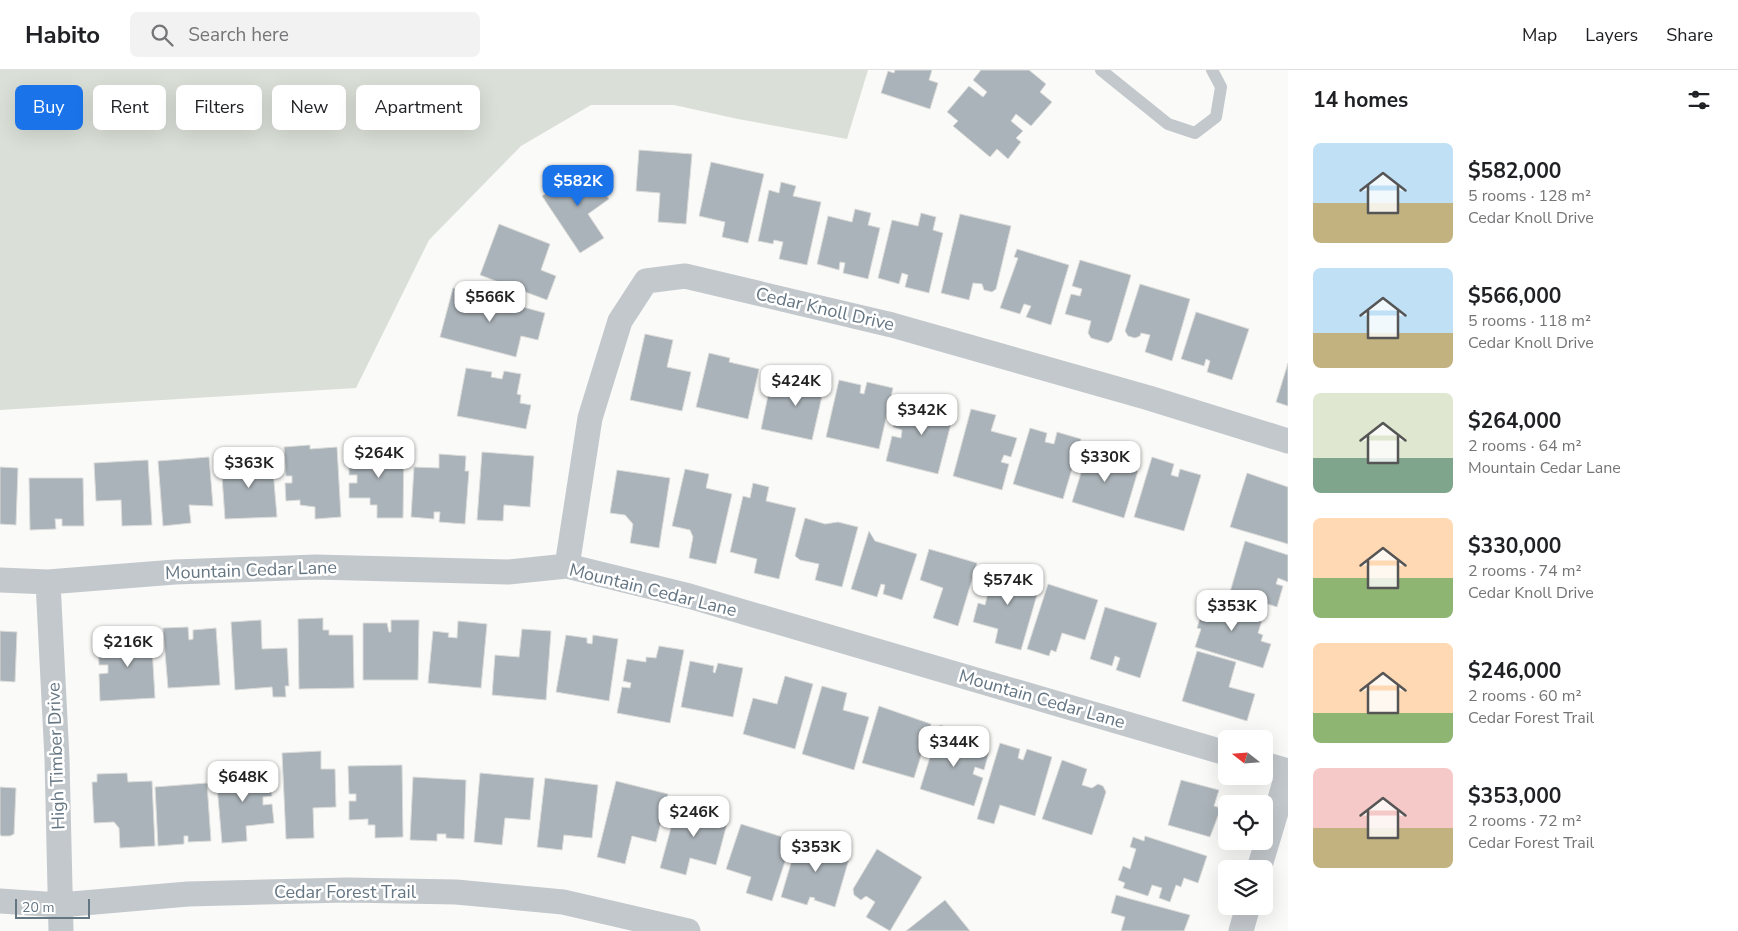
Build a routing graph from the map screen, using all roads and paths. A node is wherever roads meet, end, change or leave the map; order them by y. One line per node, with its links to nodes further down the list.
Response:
1 (1102, 70): 2 (lane)
2 (1212, 70)
3 (1288, 440): 4 (street, Cedar Knoll Drive)
4 (567, 566): 6 (street, Mountain Cedar Lane); 7 (street, Mountain Cedar Lane)
5 (0, 580): 6 (street, Mountain Cedar Lane)
6 (48, 582): 12 (street, High Timber Drive)
7 (1218, 751)
8 (1273, 767): 9 (street)
9 (1288, 771): 10 (street)
10 (1262, 860)
11 (0, 901): 12 (street, Cedar Forest Trail)
12 (60, 904): 14 (street, High Timber Drive); 15 (street, Cedar Forest Trail)
13 (1245, 915): 16 (street)
14 (61, 931)
15 (688, 931)
16 (1241, 931)

